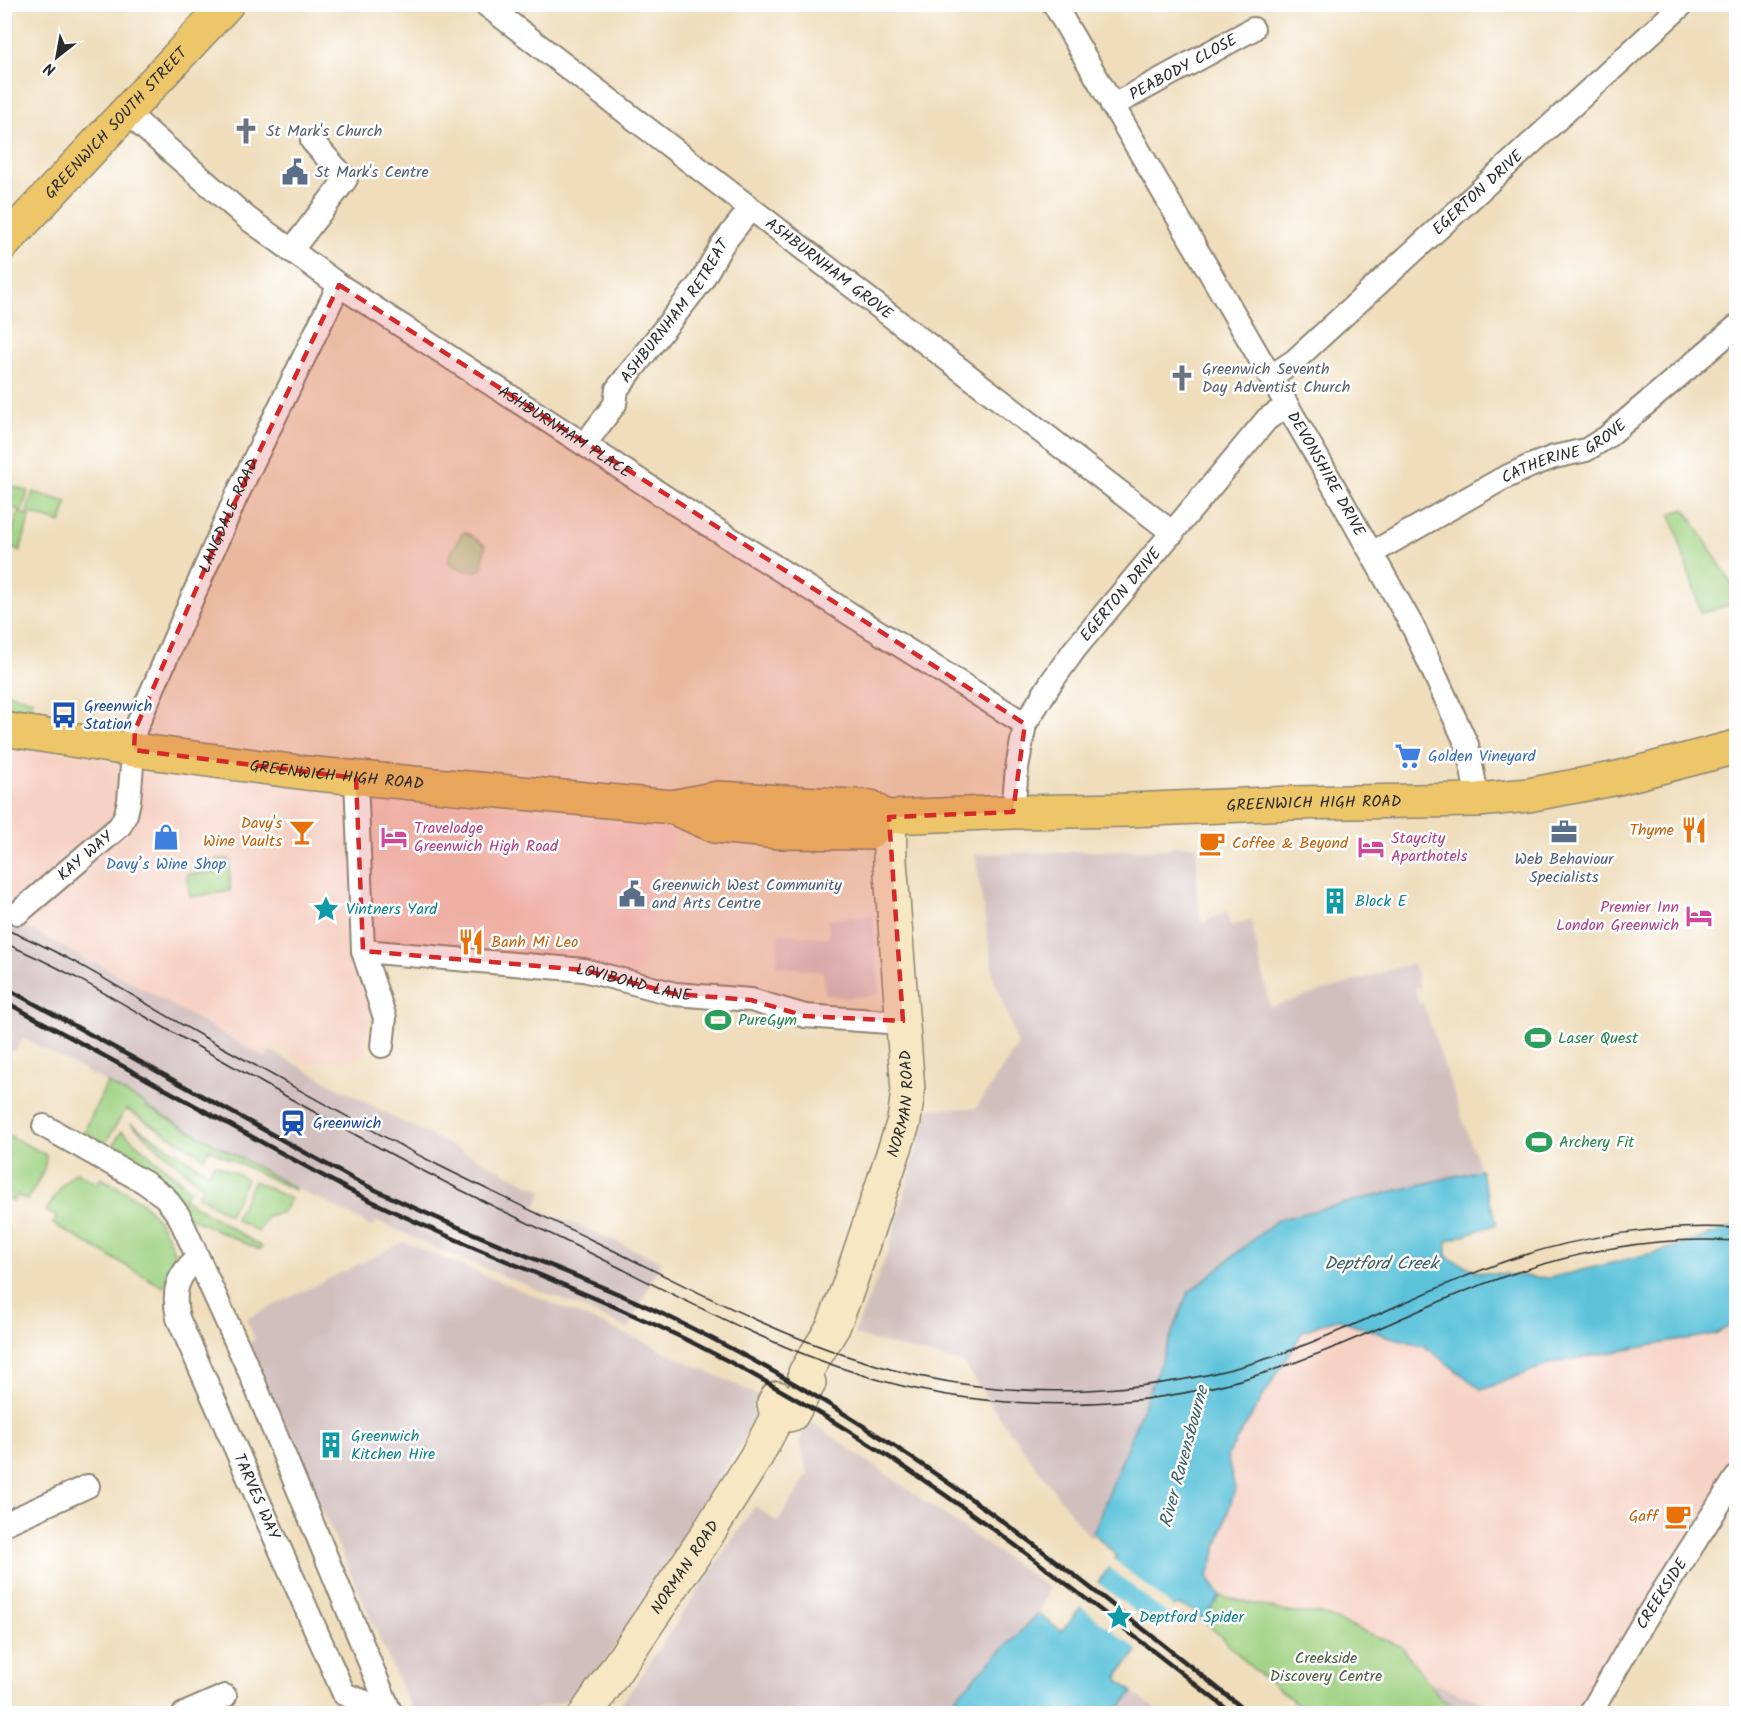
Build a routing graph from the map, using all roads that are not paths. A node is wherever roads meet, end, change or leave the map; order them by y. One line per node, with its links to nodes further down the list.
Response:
1 (227, 4): 7 (main road, GREENWICH SOUTH STREET)
2 (485, 4): 9 (street, ASHBURNHAM GROVE)
3 (1054, 4): 6 (street, DEVONSHIRE DRIVE)
4 (1683, 4): 14 (street, EGERTON DRIVE)
5 (1253, 29): 6 (street, PEABODY CLOSE)
6 (1112, 106): 14 (street, DEVONSHIRE DRIVE)
7 (126, 112): 10 (main road, GREENWICH SOUTH STREET); 11 (street, ASHBURNHAM PLACE)
8 (312, 141): 11 (street)
9 (750, 209): 16 (street, ASHBURNHAM RETREAT); 17 (street, ASHBURNHAM GROVE)
10 (4, 243)
11 (291, 251): 12 (street, ASHBURNHAM PLACE)
12 (339, 285): 16 (street, ASHBURNHAM PLACE); 22 (street, LANGDALE ROAD)
13 (1737, 327): 18 (street, CATHERINE GROVE)
14 (1270, 377): 15 (street, DEVONSHIRE DRIVE)
15 (1287, 406): 17 (street, EGERTON DRIVE); 18 (street, DEVONSHIRE DRIVE)
16 (585, 444): 19 (street, ASHBURNHAM PLACE)
17 (1173, 533): 19 (street, EGERTON DRIVE)
18 (1372, 553): 24 (street, DEVONSHIRE DRIVE)
19 (1025, 724): 25 (street, EGERTON DRIVE)
20 (4, 729): 22 (main road, GREENWICH HIGH ROAD)
21 (1737, 747): 24 (main road, GREENWICH HIGH ROAD)
22 (134, 750): 23 (main road, GREENWICH HIGH ROAD); 27 (street, KAY WAY)
23 (356, 778): 26 (main road, GREENWICH HIGH ROAD); 28 (street)
24 (1478, 800): 25 (main road, GREENWICH HIGH ROAD)
25 (1013, 812): 26 (main road, GREENWICH HIGH ROAD)
26 (887, 817): 29 (main road, NORMAN ROAD)
27 (18, 912)
28 (363, 951): 29 (street, LOVIBOND LANE); 30 (street)
29 (903, 1021): 39 (main road, NORMAN ROAD)
30 (382, 1046)
31 (44, 1126): 32 (street, TARVES WAY)
32 (197, 1258): 37 (street, TARVES WAY); 37 (street, TARVES WAY)
33 (1737, 1478): 40 (street, CREEKSIDE)
34 (88, 1486): 35 (street)
35 (4, 1524)
36 (225, 1696): 38 (street)
37 (391, 1712)
38 (184, 1713)
39 (586, 1713)
40 (1590, 1713)

